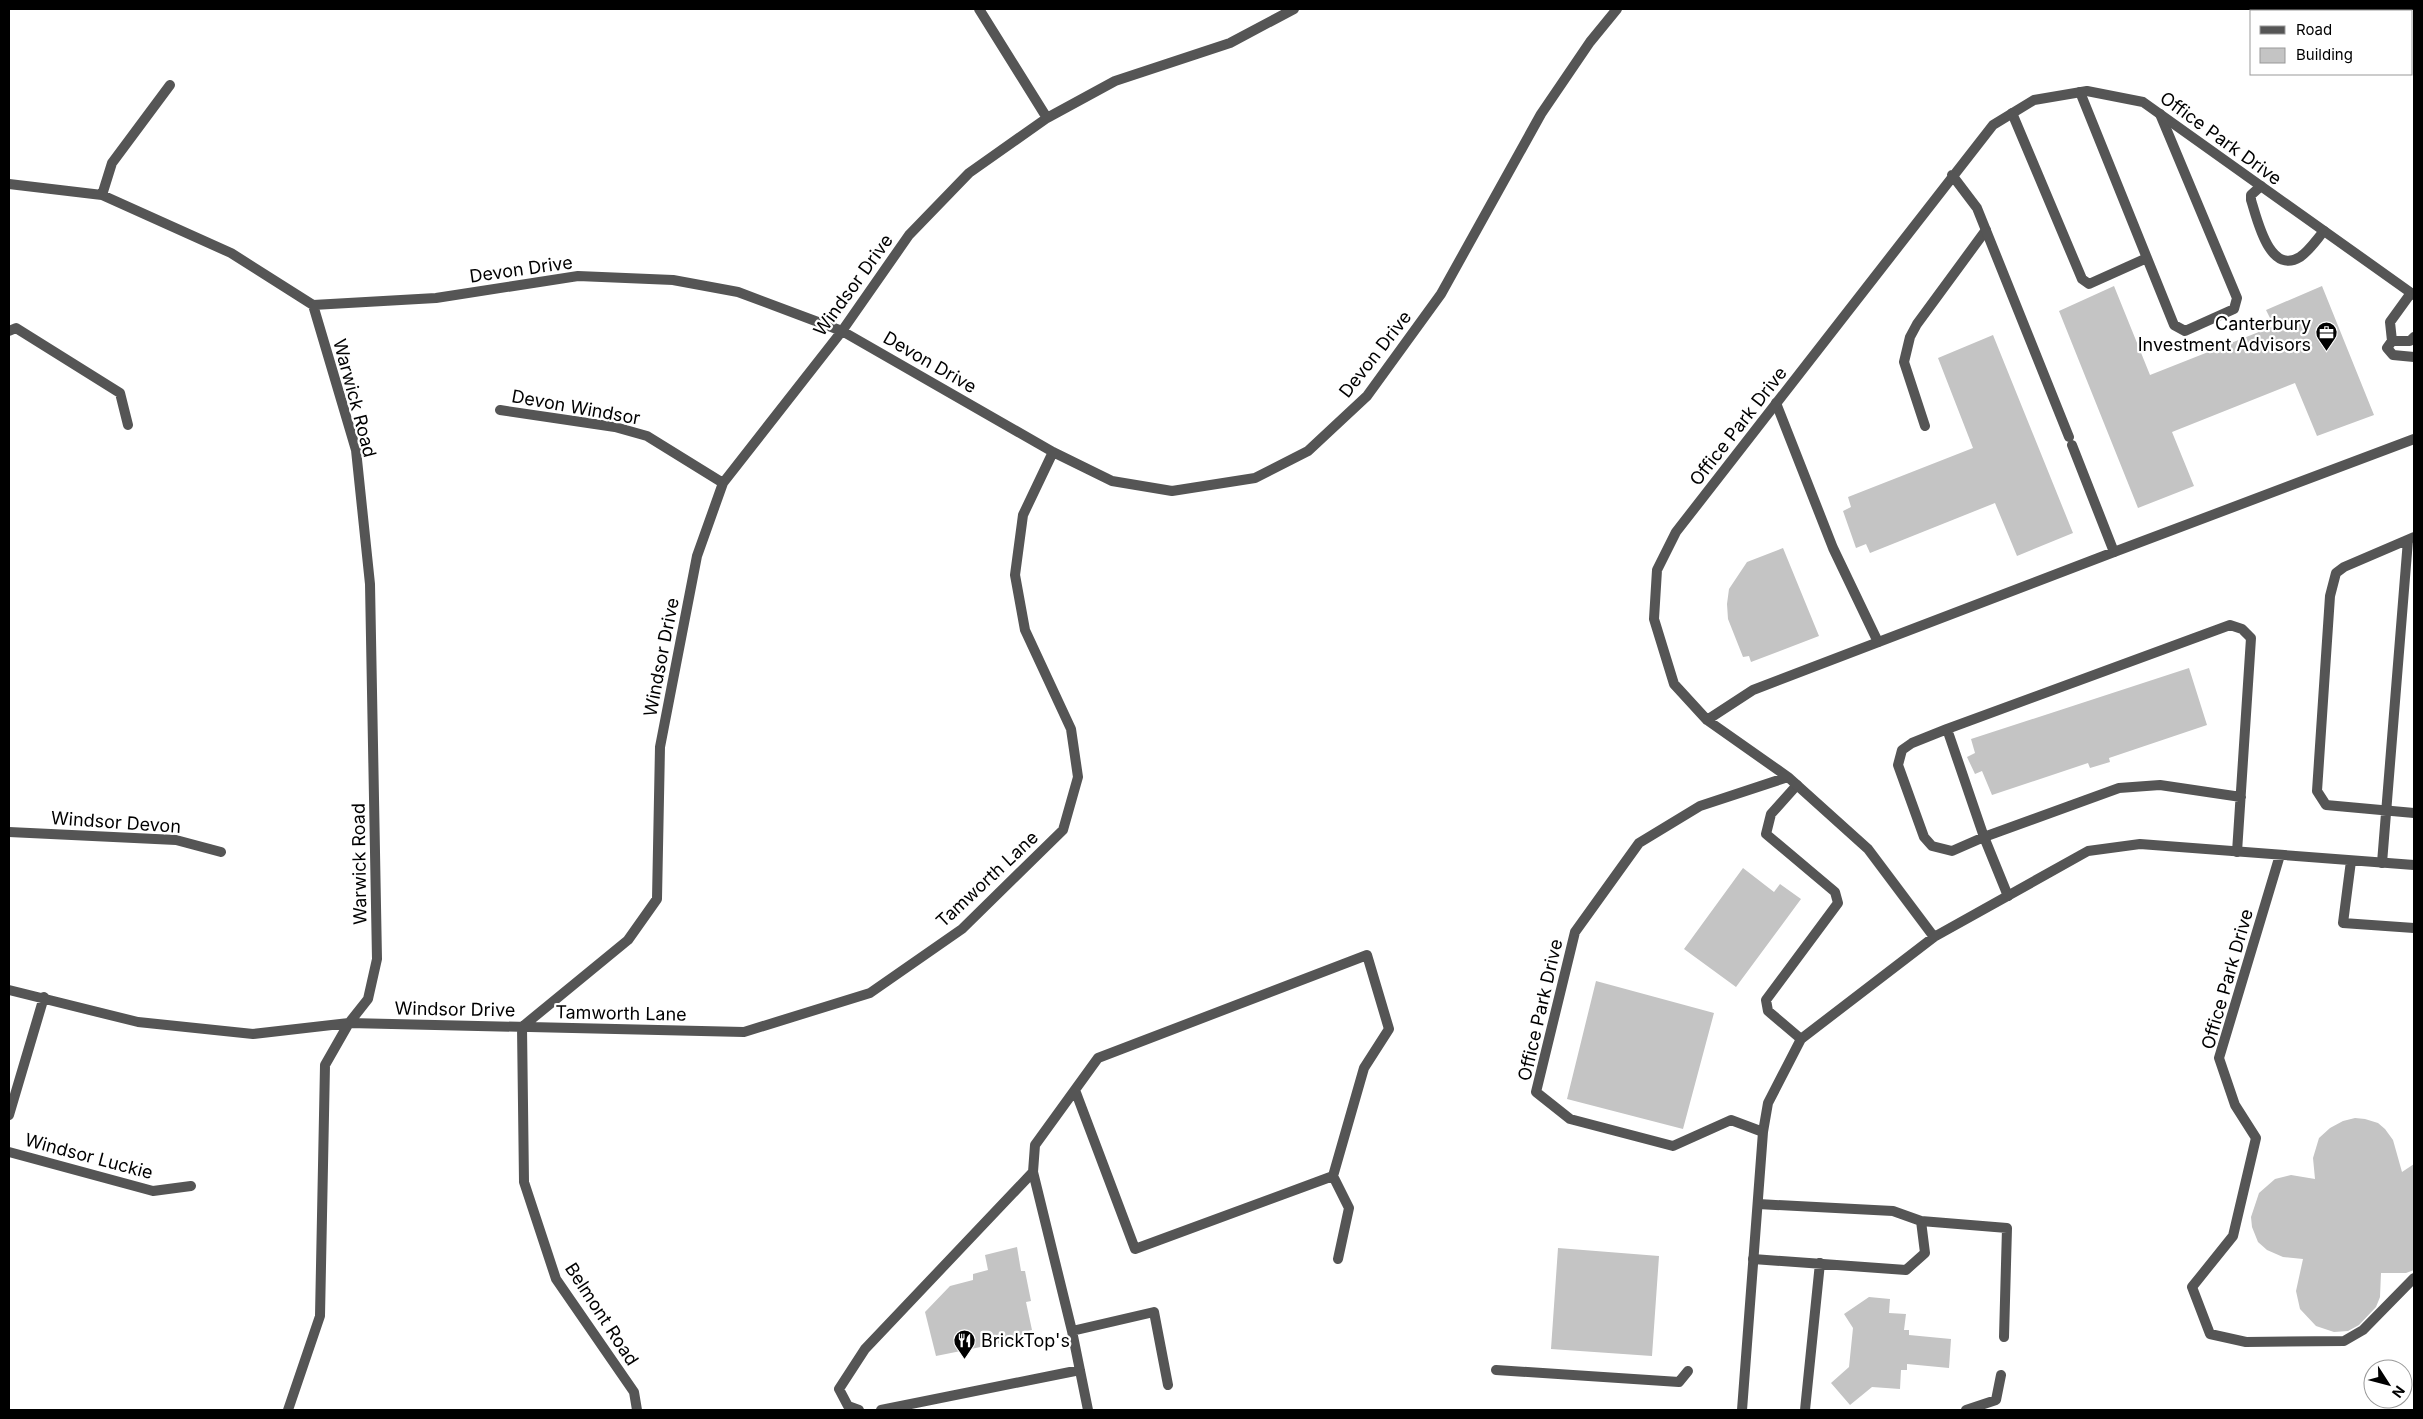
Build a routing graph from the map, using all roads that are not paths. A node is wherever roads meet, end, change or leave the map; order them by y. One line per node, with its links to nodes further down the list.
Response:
1 (979, 9): 8 (street)
2 (1294, 9): 8 (street, Windsor Drive)
3 (1617, 9): 28 (street, Devon Drive)
4 (170, 84): 12 (street)
5 (2080, 92): 6 (street, Office Park Drive); 7 (street, Office Park Drive); 15 (street)
6 (2012, 114): 9 (street, Office Park Drive); 15 (street)
7 (2160, 114): 11 (street, Office Park Drive); 15 (street)
8 (1047, 118): 18 (street, Windsor Drive)
9 (1952, 175): 13 (street); 23 (street, Office Park Drive)
10 (9, 184): 12 (street)
11 (2261, 186): 14 (street, Office Park Drive); 14 (street)
12 (102, 195): 17 (street)
13 (1986, 230): 26 (street); 31 (street)
14 (2324, 231): 16 (street, Office Park Drive)
15 (2147, 258)
16 (2412, 294): 21 (street)
17 (313, 306): 18 (street, Devon Drive); 53 (street, Warwick Road)
18 (842, 330): 28 (street, Devon Drive); 29 (street, Windsor Drive)
19 (9, 331): 25 (street)
20 (2414, 336): 21 (street)
21 (2392, 341): 22 (street)
22 (2414, 357)
23 (1776, 403): 32 (street); 33 (street, Office Park Drive)
24 (500, 410): 29 (street, Devon Windsor)
25 (128, 425)
26 (1925, 426)
27 (2414, 439): 31 (street)
28 (1053, 452): 54 (street, Tamworth Lane)
29 (723, 483): 54 (street, Windsor Drive)
30 (2411, 539): 38 (street); 38 (street)
31 (2114, 552): 32 (street)
32 (1878, 642): 33 (street)
33 (1707, 720): 35 (street, Office Park Drive)
34 (1947, 729): 37 (street); 41 (street); 41 (street)
35 (1788, 777): 36 (street, Office Park Drive); 58 (street, Office Park Drive)
36 (1797, 785): 50 (street, Office Park Drive); 55 (street)
37 (2241, 797): 41 (street); 43 (street)
38 (2385, 811): 39 (street); 46 (street)
39 (2414, 813)
40 (9, 832): 42 (street, Windsor Devon)
41 (1984, 837): 48 (street)
42 (221, 852)
43 (2237, 852): 44 (street); 48 (street)
44 (2280, 855): 45 (street); 68 (street, Office Park Drive)
45 (2351, 861): 46 (street); 49 (street)
46 (2382, 863): 47 (street)
47 (2414, 865)
48 (2008, 896): 50 (street)
49 (2414, 928)
50 (1934, 937): 55 (street)
51 (9, 990): 52 (street, Windsor Drive)
52 (44, 997): 53 (street, Windsor Drive); 57 (street)
53 (349, 1023): 54 (street, Windsor Drive); 76 (street, Warwick Road)
54 (522, 1027): 77 (street, Belmont Road)
55 (1801, 1039): 58 (street)
56 (1075, 1090): 60 (street); 61 (street); 61 (street)
57 (9, 1115)
58 (1763, 1132): 63 (street)
59 (9, 1152): 62 (street, Windsor Luckie)
60 (1033, 1172): 69 (street); 78 (street)
61 (1333, 1176): 65 (street)
62 (192, 1186)
63 (1758, 1204): 64 (street); 66 (street)
64 (1921, 1221): 67 (street); 70 (street)
65 (1338, 1259)
66 (1753, 1259): 67 (street); 81 (street)
67 (1820, 1263): 82 (street)
68 (2414, 1278)
69 (1072, 1331): 71 (street); 75 (street)
70 (2004, 1337)
71 (1080, 1370): 79 (street); 80 (street)
72 (1496, 1370): 73 (street)
73 (1688, 1371)
74 (2001, 1375): 83 (street)
75 (1168, 1385)
76 (288, 1410)
77 (637, 1410)
78 (859, 1410)
79 (881, 1410)
80 (1088, 1410)
81 (1742, 1410)
82 (1805, 1410)
83 (1966, 1410)

